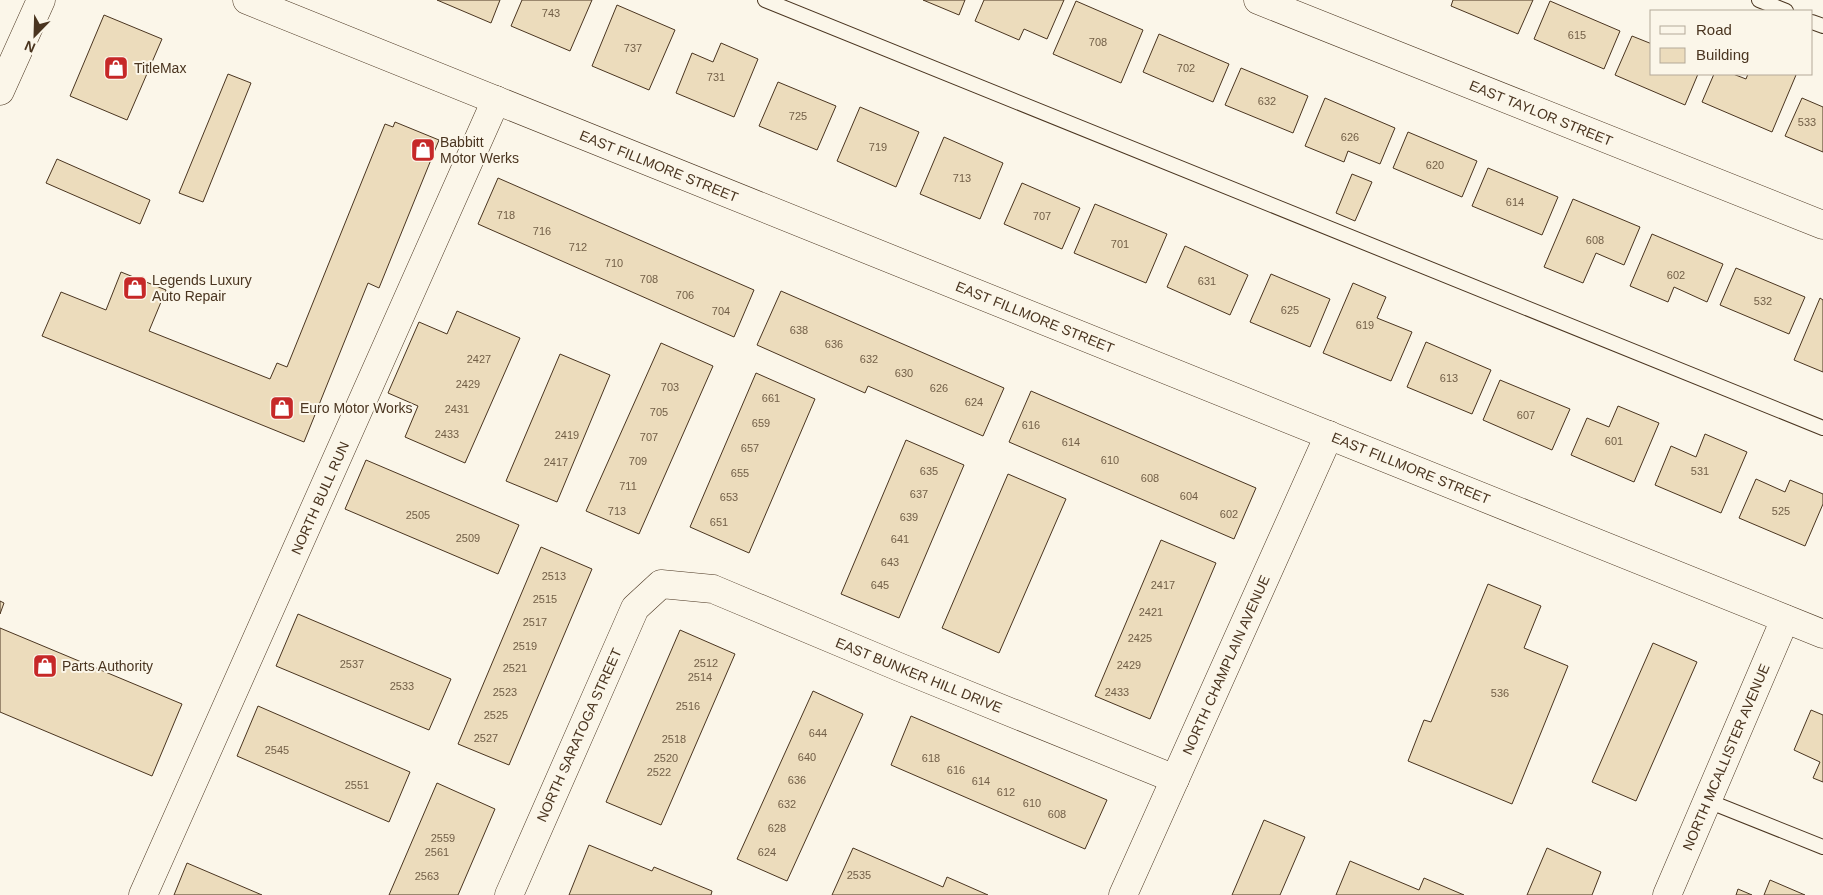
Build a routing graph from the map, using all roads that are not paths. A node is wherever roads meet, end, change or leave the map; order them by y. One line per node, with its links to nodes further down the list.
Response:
1 (41, 0): 7 (street)
2 (247, 0): 8 (street, EAST FILLMORE STREET)
3 (765, 0): 10 (lane)
4 (1258, 0): 9 (street, EAST TAYLOR STREET)
5 (1758, 0): 6 (lane)
6 (1783, 10)
7 (0, 91)
8 (496, 100): 11 (street, EAST FILLMORE STREET); 18 (street, NORTH BULL RUN)
9 (1823, 225)
10 (1823, 428)
11 (1328, 435): 13 (street, EAST FILLMORE STREET); 15 (street, NORTH CHAMPLAIN AVENUE)
12 (661, 584): 15 (street, EAST BUNKER HILL DRIVE); 19 (street, NORTH SARATOGA STREET)
13 (1785, 619): 14 (street, EAST FILLMORE STREET); 16 (street, NORTH MCALLISTER AVENUE)
14 (1823, 634)
15 (1175, 779): 20 (street, NORTH CHAMPLAIN AVENUE)
16 (1708, 801): 17 (lane); 21 (street, NORTH MCALLISTER AVENUE)
17 (1823, 847)
18 (143, 895)
19 (509, 895)
20 (1123, 895)
21 (1667, 895)

